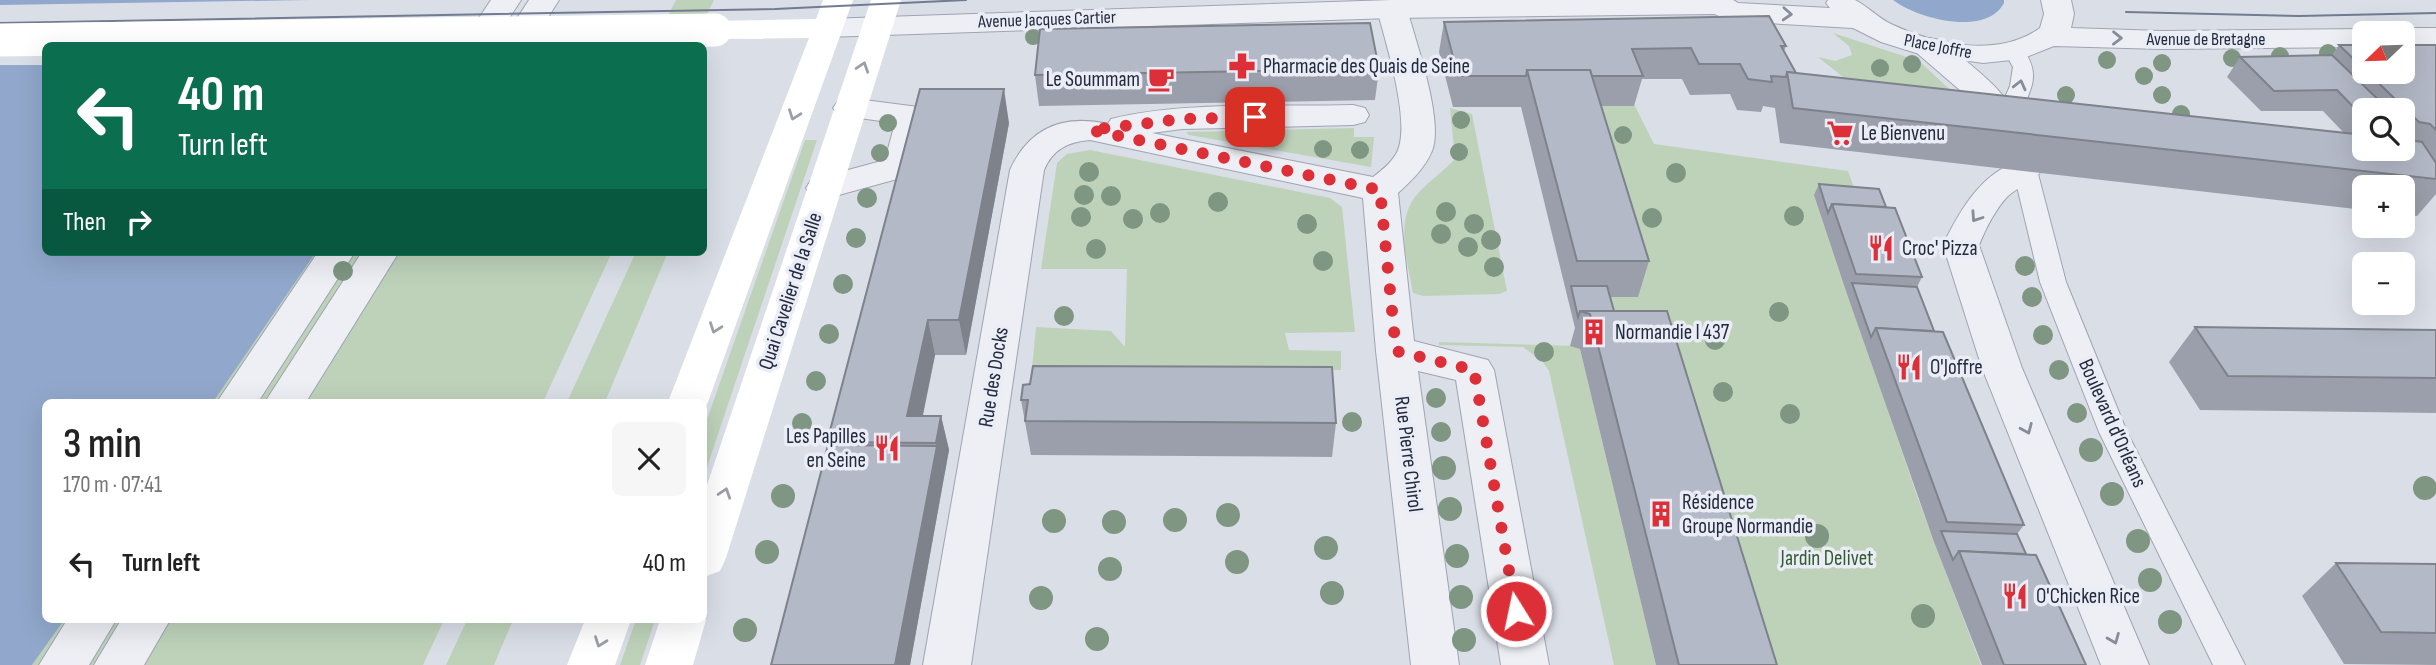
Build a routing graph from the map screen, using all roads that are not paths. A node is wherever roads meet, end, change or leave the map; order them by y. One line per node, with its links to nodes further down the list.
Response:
1 (506, 0): 14 (street)
2 (544, 0): 15 (street)
3 (2056, 0): 9 (street)
4 (1722, 2): 5 (street, Avenue Jacques Cartier); 6 (street, Avenue Jacques Cartier, one-way to 6)
5 (1392, 9): 7 (street, Avenue Jacques Cartier); 24 (street)
6 (1849, 9): 16 (street, Place Joffre)
7 (881, 12): 8 (street, Avenue Jacques Cartier); 18 (main road, Quai Cavelier de la Salle, one-way to 7)
8 (832, 14): 13 (main road, bridge); 30 (main road, one-way to 30)
9 (2048, 37): 12 (street, Avenue de Bretagne, one-way to 12); 17 (street, Place Joffre)
10 (2415, 37): 11 (street)
11 (2436, 37)
12 (2352, 38)
13 (0, 40)
14 (478, 42)
15 (517, 42)
16 (1929, 47): 17 (street, Place Joffre); 20 (street)
17 (2015, 51): 20 (lane, one-way to 17)
18 (849, 108): 23 (main road, Quai Cavelier de la Salle); 23 (street)
19 (1353, 115): 21 (street, Rue des Docks)
20 (2008, 127)
21 (1090, 130): 24 (street, Rue des Docks); 40 (street, Rue des Docks)
22 (2025, 170): 43 (street, one-way to 43); 44 (lane, Boulevard d'Orléans)
23 (823, 188): 31 (main road, Quai Cavelier de la Salle, one-way to 23)
24 (1380, 190): 27 (street, Rue Pierre Chirol)
25 (334, 256): 28 (street)
26 (378, 256): 29 (street)
27 (1396, 351): 41 (street, Rue Pierre Chirol); 42 (street)
28 (239, 399)
29 (287, 399)
30 (689, 399)
31 (707, 549)
32 (91, 623): 36 (street)
33 (144, 623): 37 (street)
34 (607, 623): 38 (main road, one-way to 38)
35 (683, 623): 39 (main road)
36 (63, 665)
37 (117, 665)
38 (592, 665)
39 (669, 665)
40 (947, 665)
41 (1435, 665)
42 (1525, 665)
43 (2125, 665)
44 (2228, 665)

